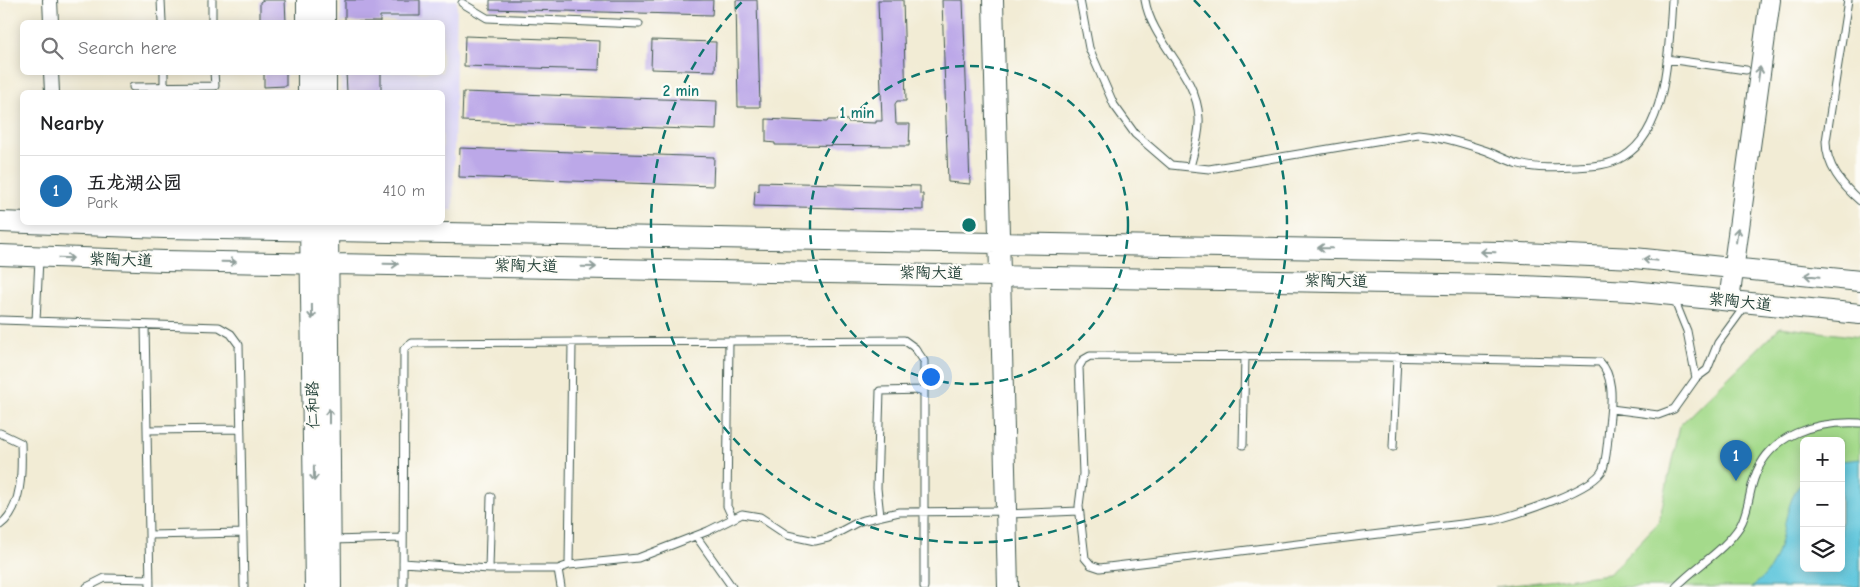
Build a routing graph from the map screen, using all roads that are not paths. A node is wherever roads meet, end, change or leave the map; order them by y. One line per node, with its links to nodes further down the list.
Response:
1 (50, 0): 14 (street)
2 (161, 0): 15 (lane)
3 (212, 0): 16 (lane)
4 (307, 0): 17 (main road)
5 (325, 0): 18 (main road)
6 (993, 0): 38 (main road)
7 (1080, 0): 32 (lane)
8 (1145, 0): 32 (lane)
9 (1672, 0): 20 (lane)
10 (1756, 0): 21 (main road)
11 (1770, 0): 42 (main road, one-way to 11)
12 (1848, 0): 33 (lane)
13 (462, 3): 19 (lane)
14 (51, 20)
15 (162, 20)
16 (212, 20)
17 (307, 20)
18 (325, 20)
19 (639, 24)
20 (1667, 59): 21 (lane); 32 (lane)
21 (1746, 70): 42 (main road)
22 (51, 75): 29 (street)
23 (164, 75): 28 (lane)
24 (214, 75): 28 (lane)
25 (308, 75): 30 (main road)
26 (326, 75): 31 (main road)
27 (133, 87): 28 (lane)
28 (164, 87)
29 (52, 90)
30 (308, 90)
31 (326, 90)
32 (1190, 167)
33 (1860, 201)
34 (0, 222): 35 (main road, 紫陶大道)
35 (20, 223)
36 (186, 225): 37 (main road, 紫陶大道)
37 (319, 226): 38 (main road, 紫陶大道); 41 (main road, 仁和路)
38 (999, 242): 42 (main road, 紫陶大道, one-way to 38); 43 (main road)
39 (0, 255): 40 (main road, 紫陶大道)
40 (39, 257): 41 (main road, 紫陶大道, one-way to 41); 49 (lane)
41 (320, 263): 43 (main road, 紫陶大道, one-way to 43); 75 (main road, 仁和路, one-way to 41); 84 (main road, 仁和路, one-way to 84)
42 (1726, 267): 44 (main road, 紫陶大道, one-way to 42); 46 (main road)
43 (1000, 274): 45 (main road, 紫陶大道); 67 (main road)
44 (1860, 281)
45 (1672, 295): 46 (main road, 紫陶大道); 55 (lane)
46 (1731, 301): 47 (main road, 紫陶大道); 55 (lane)
47 (1860, 314)
48 (0, 320): 49 (lane)
49 (36, 321): 50 (lane)
50 (145, 325): 59 (lane); 60 (lane)
51 (729, 341): 52 (lane); 56 (lane); 69 (lane)
52 (572, 343): 74 (lane); 77 (lane)
53 (1245, 356): 54 (lane); 62 (lane); 65 (lane)
54 (1397, 357): 57 (lane); 63 (lane)
55 (1696, 378): 57 (lane)
56 (924, 390): 66 (lane); 68 (lane)
57 (1611, 409): 65 (lane)
58 (1860, 423): 91 (lane)
59 (240, 429): 60 (lane); 71 (lane)
60 (147, 430): 72 (lane)
61 (0, 432): 70 (lane)
62 (1243, 445)
63 (1393, 447)
64 (491, 497): 78 (lane)
65 (1079, 511): 67 (lane)
66 (924, 512): 67 (lane); 68 (lane); 89 (lane)
67 (1006, 512): 90 (main road)
68 (880, 516): 69 (lane)
69 (732, 518): 73 (lane)
70 (0, 525)
71 (243, 533): 72 (lane); 83 (lane)
72 (149, 535): 80 (lane)
73 (696, 536): 77 (lane); 88 (lane)
74 (402, 538): 75 (lane); 76 (lane)
75 (329, 540): 85 (main road, 仁和路)
76 (403, 563): 78 (lane); 86 (lane)
77 (569, 565): 79 (lane)
78 (489, 569): 79 (lane)
79 (558, 569): 87 (lane)
80 (150, 579): 81 (lane); 82 (lane)
81 (87, 587)
82 (150, 587)
83 (244, 587)
84 (315, 587)
85 (331, 587)
86 (403, 587)
87 (561, 587)
88 (732, 587)
89 (924, 587)
90 (1008, 587)
91 (1676, 587)

